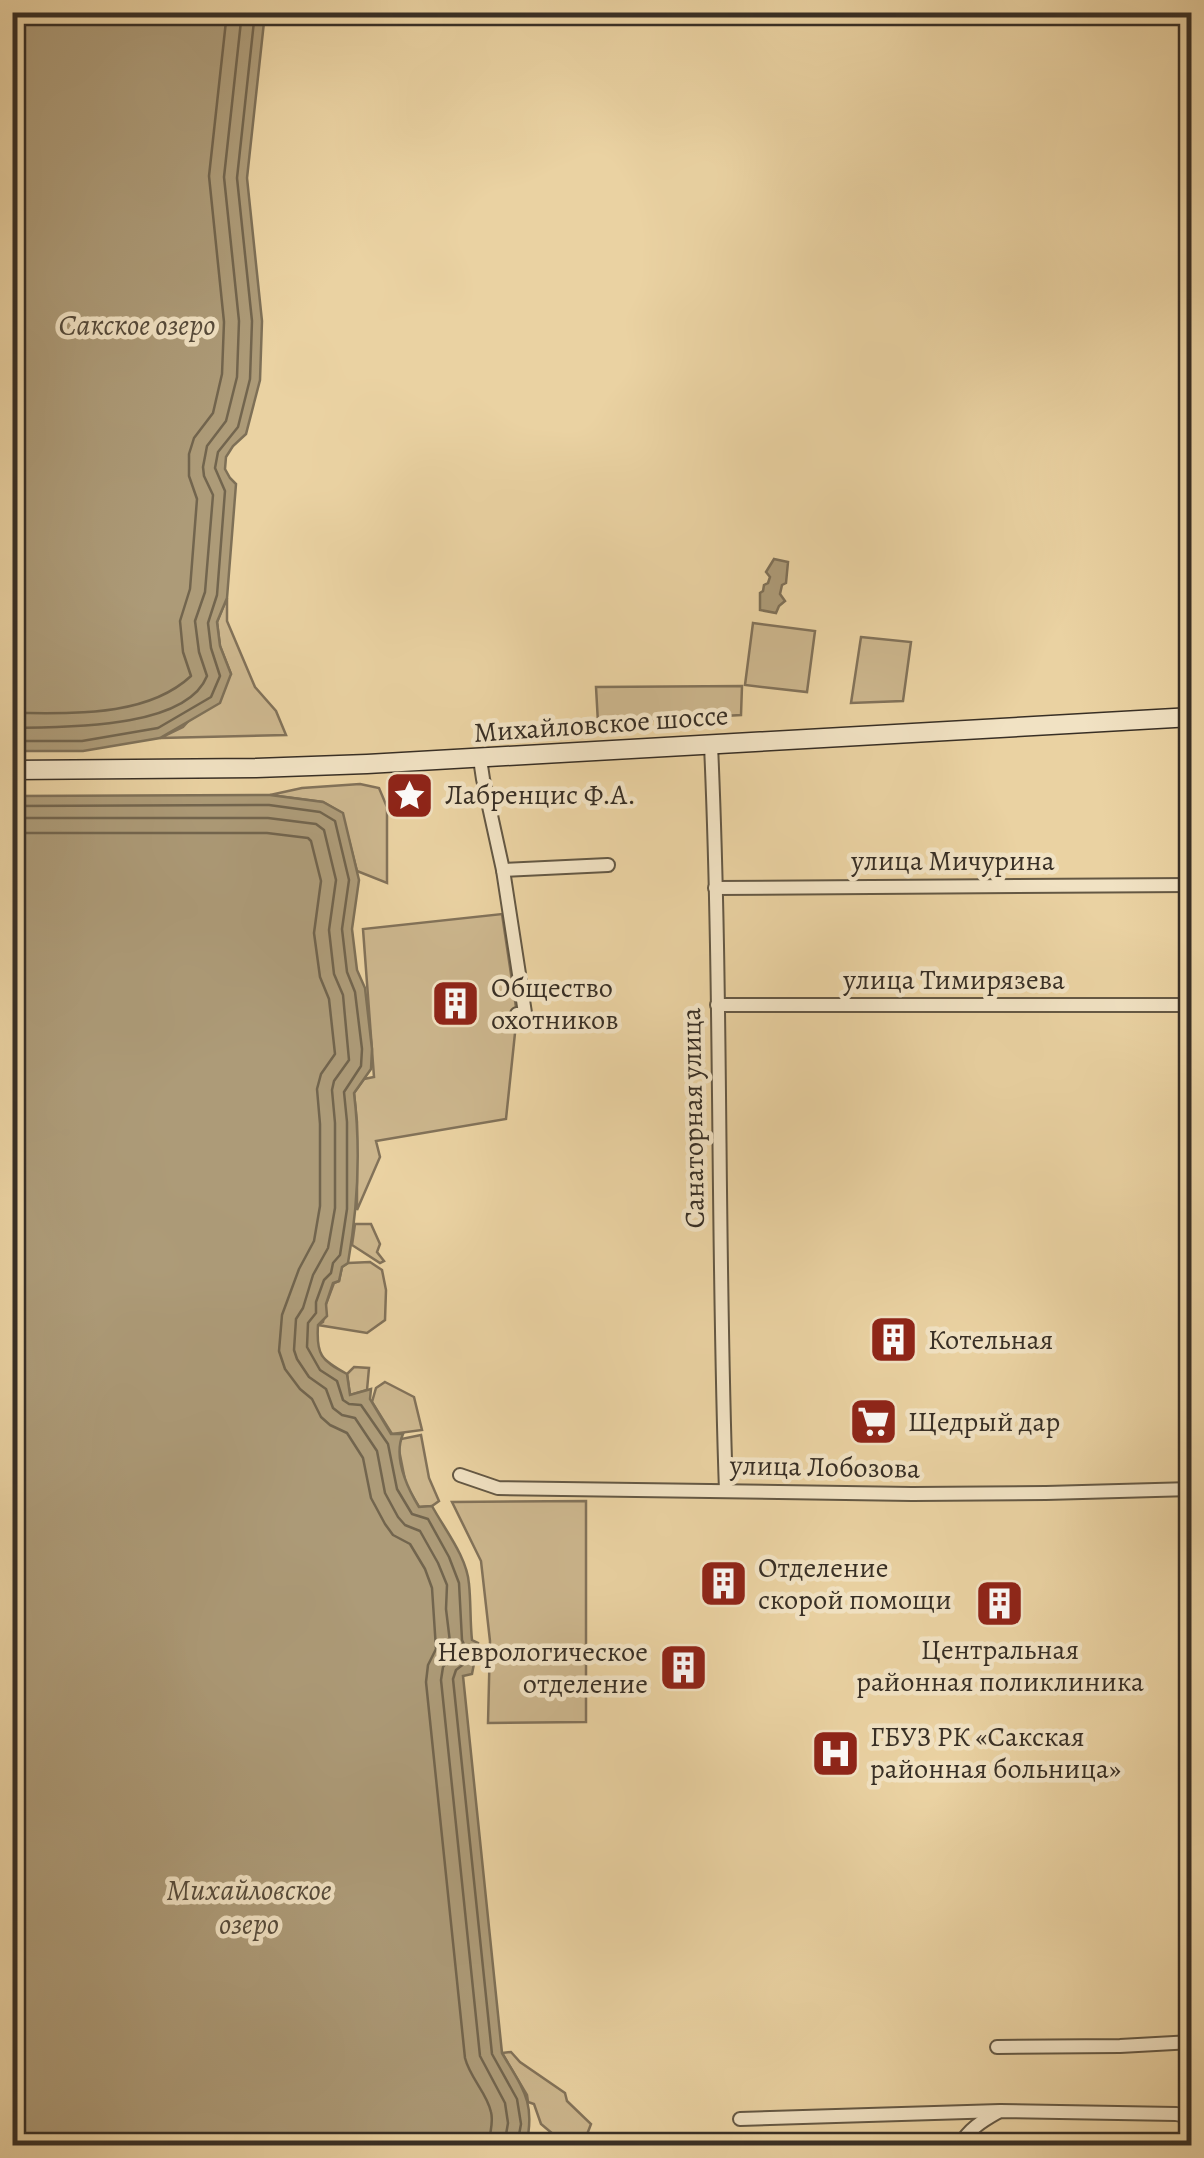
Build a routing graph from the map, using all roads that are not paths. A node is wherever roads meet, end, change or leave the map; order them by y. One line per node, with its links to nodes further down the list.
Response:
1 (1192, 717): 2 (main road, Михайловское шоссе)
2 (710, 744): 3 (main road, Михайловское шоссе); 8 (street, Санаторная улица)
3 (480, 759): 4 (main road, Михайловское шоссе); 6 (street)
4 (12, 770)
5 (608, 865): 6 (street)
6 (503, 870): 11 (street)
7 (1192, 884): 8 (street, улица Мичурина)
8 (716, 888): 9 (street, Санаторная улица)
9 (717, 1004): 10 (street, улица Тимирязева); 14 (street, Санаторная улица)
10 (1192, 1004)
11 (517, 1014)
12 (460, 1475): 14 (street, улица Лобозова)
13 (1192, 1489): 14 (street, улица Лобозова)
14 (726, 1490)
15 (1192, 2042): 16 (street)
16 (996, 2047)
17 (1000, 2110): 18 (street); 19 (street); 20 (street)
18 (1192, 2117)
19 (740, 2119)
20 (959, 2146)

